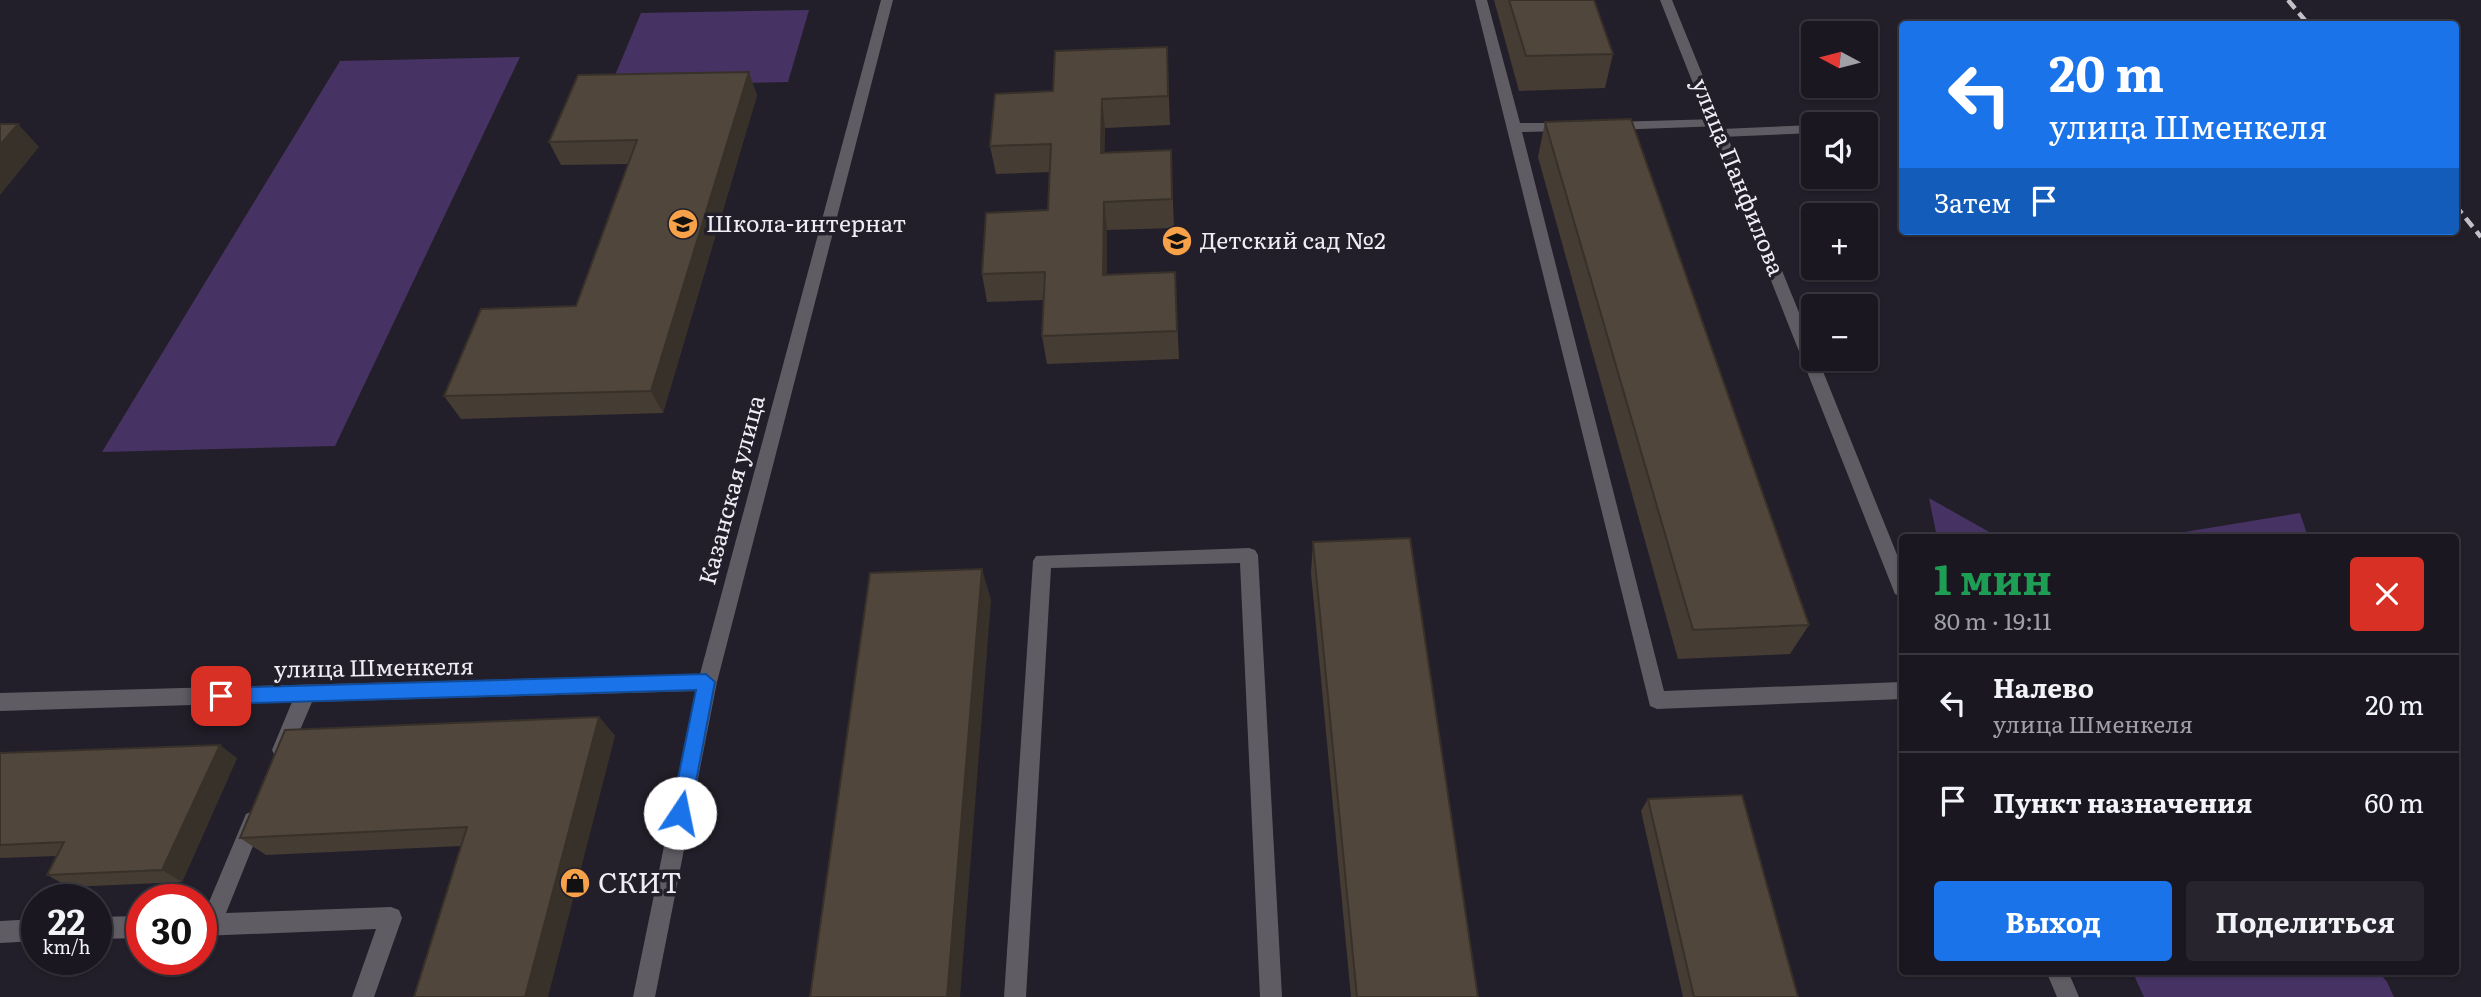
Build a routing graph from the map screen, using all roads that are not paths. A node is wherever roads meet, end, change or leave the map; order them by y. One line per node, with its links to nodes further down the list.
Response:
1 (887, 0): 8 (street, Казанская улица)
2 (1481, 0): 4 (street)
3 (1666, 0): 5 (street, улица Панфилова)
4 (1514, 128): 5 (street); 9 (street)
5 (1719, 128): 6 (street); 7 (street, улица Панфилова)
6 (1801, 130)
7 (1899, 581)
8 (706, 682): 10 (street, улица Шменкеля); 20 (street, Казанская улица)
9 (1899, 691)
10 (304, 694): 11 (street, улица Шменкеля); 12 (street)
11 (0, 702)
12 (273, 771)
13 (263, 797): 14 (street)
14 (217, 900)
15 (217, 925): 19 (street)
16 (21, 931): 17 (street)
17 (0, 932)
18 (2059, 975): 23 (street)
19 (363, 997)
20 (644, 997)
21 (1015, 997): 22 (street)
22 (1271, 997)
23 (2068, 997)

